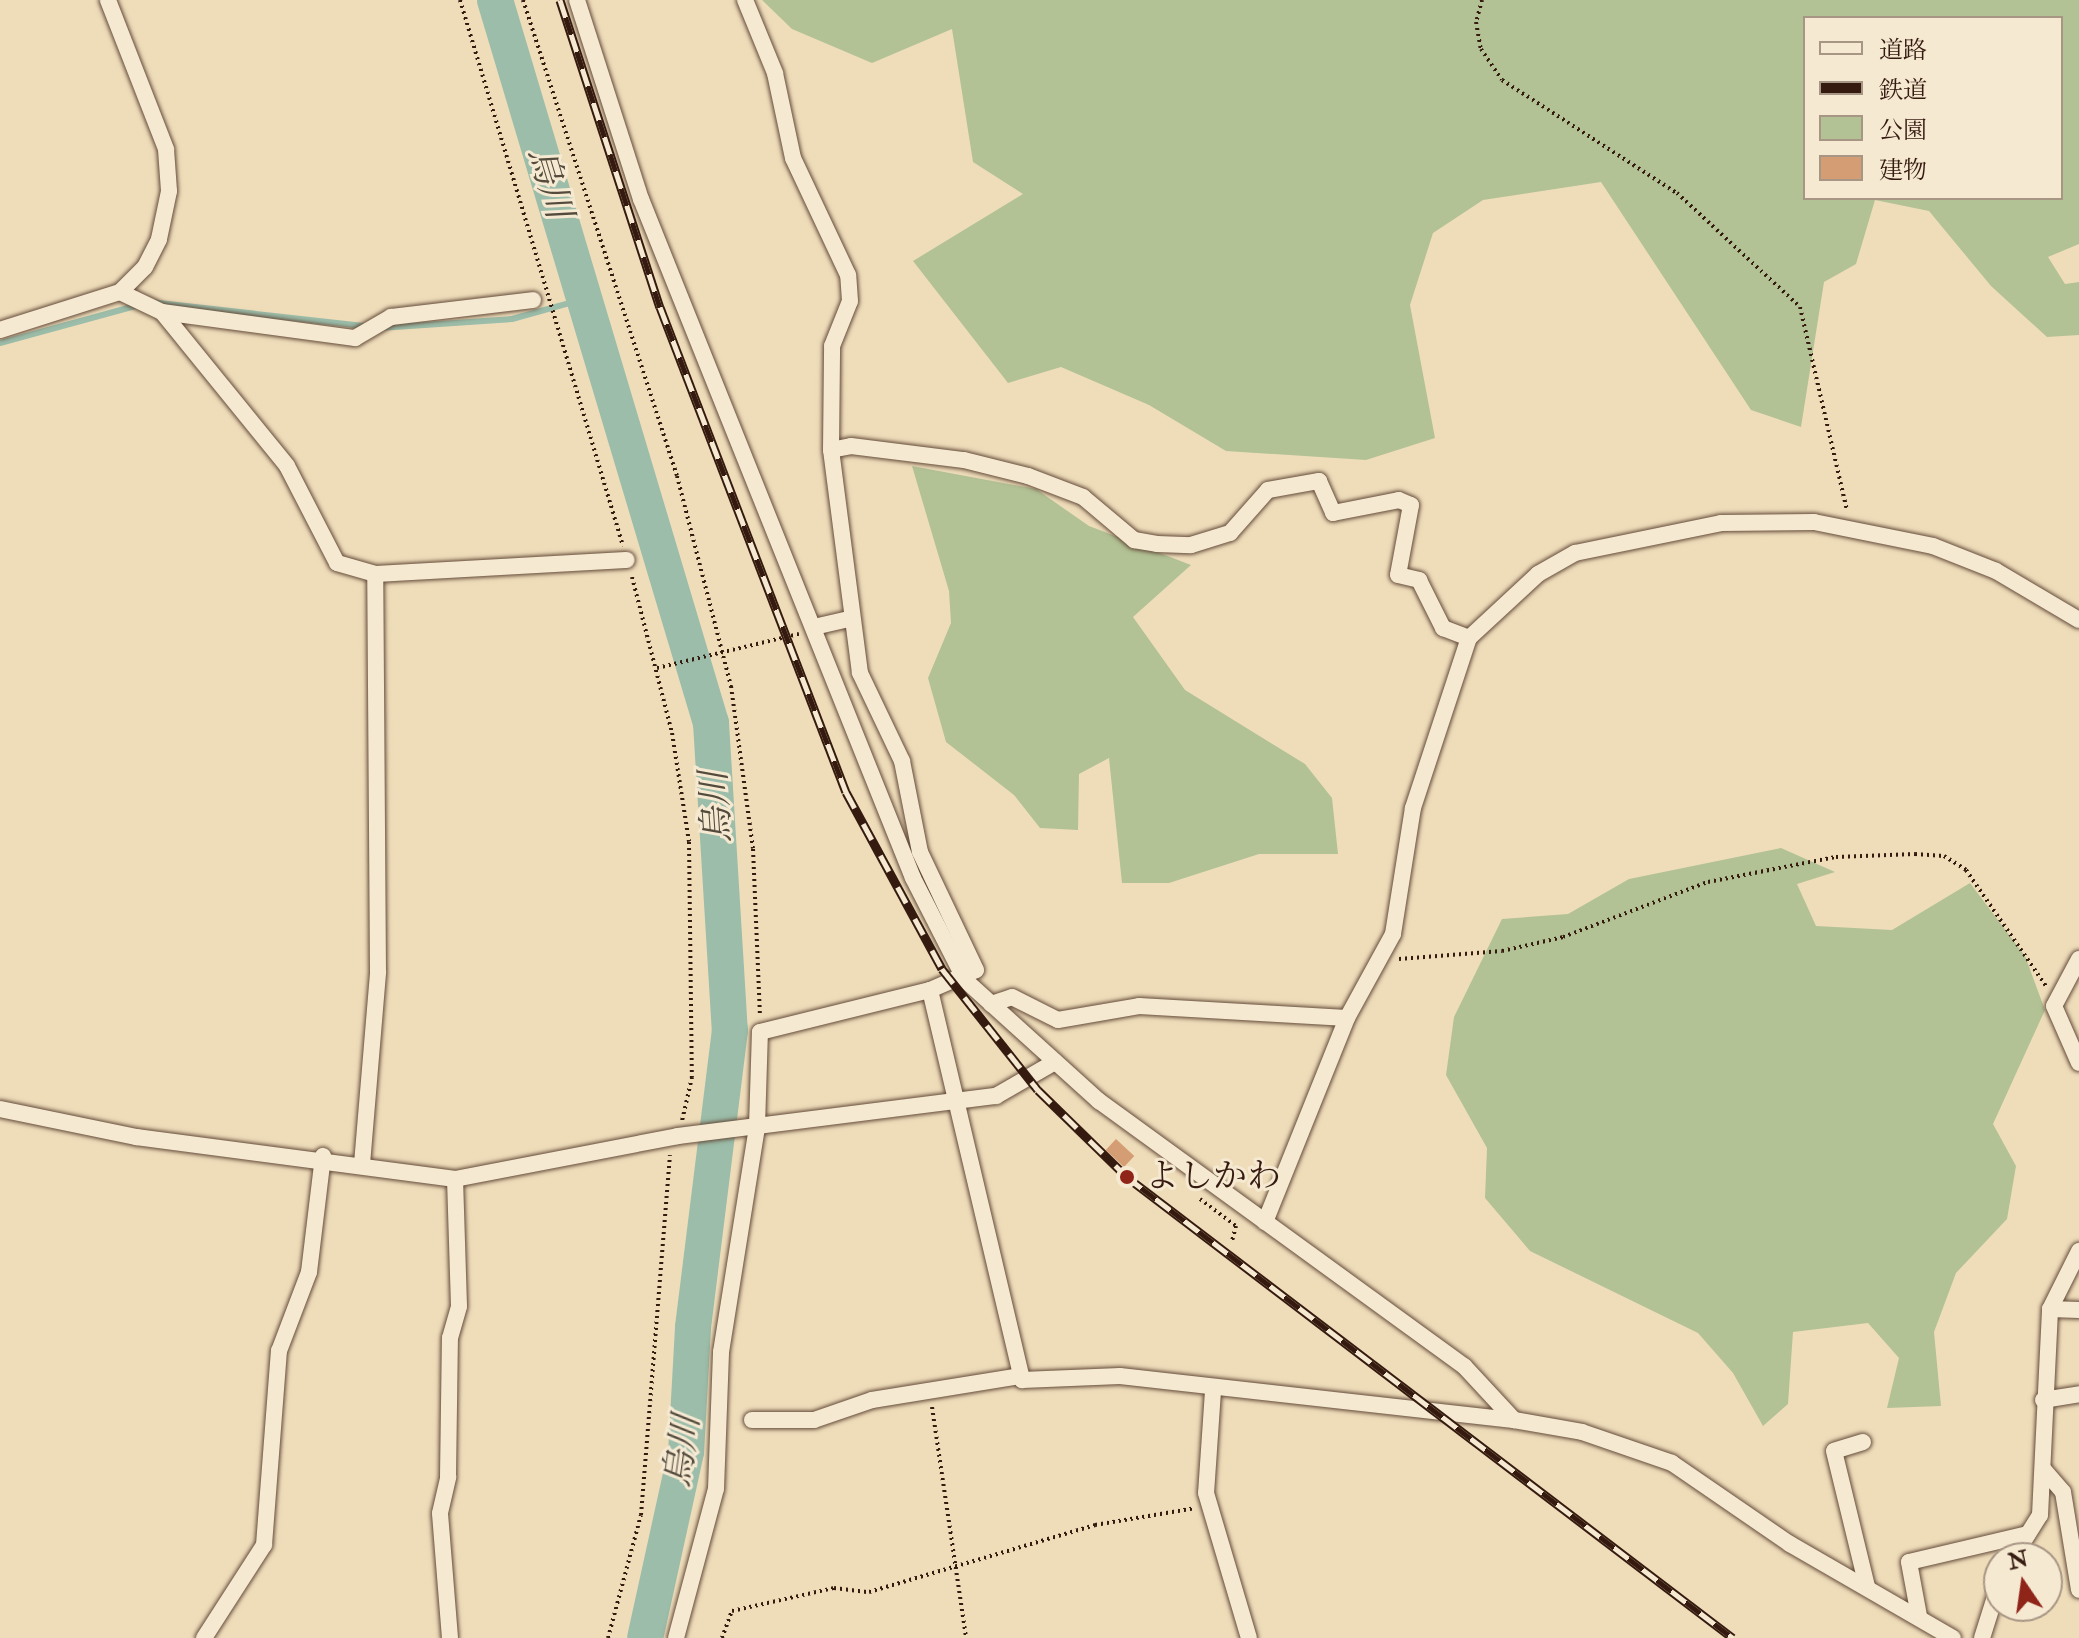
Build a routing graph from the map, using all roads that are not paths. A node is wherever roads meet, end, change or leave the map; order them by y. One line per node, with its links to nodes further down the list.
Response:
1 (108, 0): 4 (street)
2 (577, 0): 13 (street)
3 (745, 0): 8 (street)
4 (120, 292): 6 (street); 7 (street)
5 (533, 300): 6 (street)
6 (162, 312): 10 (street)
7 (0, 330)
8 (831, 450): 11 (street); 14 (street)
9 (627, 560): 10 (street)
10 (375, 574): 26 (street)
11 (852, 618): 13 (street); 16 (street)
12 (2079, 620): 14 (street)
13 (814, 627): 16 (street)
14 (1469, 638): 19 (street)
15 (2079, 959): 21 (street)
16 (965, 980): 17 (street); 18 (street)
17 (930, 990): 22 (street); 24 (street)
18 (991, 1004): 19 (street); 20 (street)
19 (1347, 1018): 28 (street)
20 (1055, 1062): 22 (street); 28 (street)
21 (2079, 1063)
22 (952, 1102): 24 (street); 32 (street)
23 (0, 1109): 25 (street)
24 (754, 1126): 27 (street); 47 (street)
25 (323, 1156): 26 (street); 45 (street)
26 (362, 1164): 27 (street)
27 (455, 1179): 46 (street)
28 (1265, 1222): 37 (street)
29 (2079, 1251): 30 (street)
30 (2050, 1309): 31 (street); 35 (street)
31 (2079, 1310)
32 (1021, 1376): 33 (street); 36 (street)
33 (1213, 1391): 37 (street); 48 (street)
34 (2079, 1394): 35 (street)
35 (2043, 1400): 39 (street)
36 (752, 1420)
37 (1514, 1420): 42 (street)
38 (1863, 1442): 42 (street)
39 (2044, 1470): 40 (street); 43 (street)
40 (2028, 1534): 41 (street); 44 (street)
41 (2023, 1542)
42 (1867, 1586): 44 (street)
43 (2079, 1590)
44 (1919, 1616): 49 (street)
45 (204, 1638)
46 (450, 1638)
47 (676, 1638)
48 (1249, 1638)
49 (1953, 1638)

